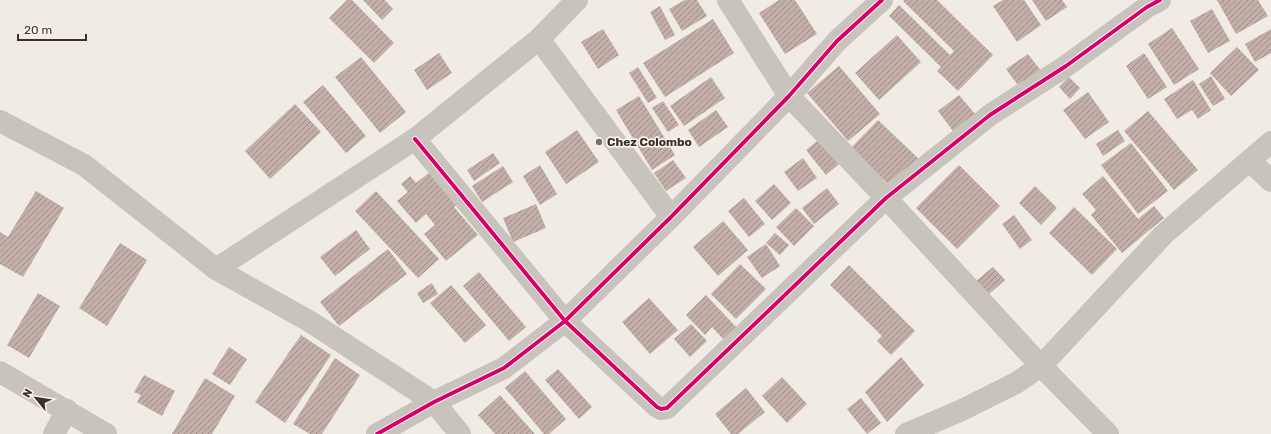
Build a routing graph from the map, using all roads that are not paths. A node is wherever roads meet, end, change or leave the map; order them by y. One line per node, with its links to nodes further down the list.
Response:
1 (577, 0): 5 (street)
2 (728, 0): 6 (street)
3 (882, 0): 6 (street)
4 (1160, 0): 12 (street)
5 (539, 39): 8 (street); 13 (street)
6 (789, 96): 12 (street); 13 (street)
7 (0, 121): 14 (street)
8 (415, 139): 14 (street); 15 (street)
9 (1271, 142): 10 (street)
10 (1250, 161): 11 (street); 16 (street)
11 (1271, 181)
12 (886, 198): 15 (street); 16 (street)
13 (671, 217): 15 (street)
14 (216, 269): 18 (street)
15 (565, 321): 18 (street)
16 (1041, 366): 24 (street); 25 (street)
17 (0, 372): 19 (street)
18 (434, 402): 22 (street); 23 (street)
19 (67, 410): 20 (street); 21 (street)
20 (54, 434)
21 (106, 434)
22 (377, 434)
23 (460, 434)
24 (906, 434)
25 (1108, 434)

